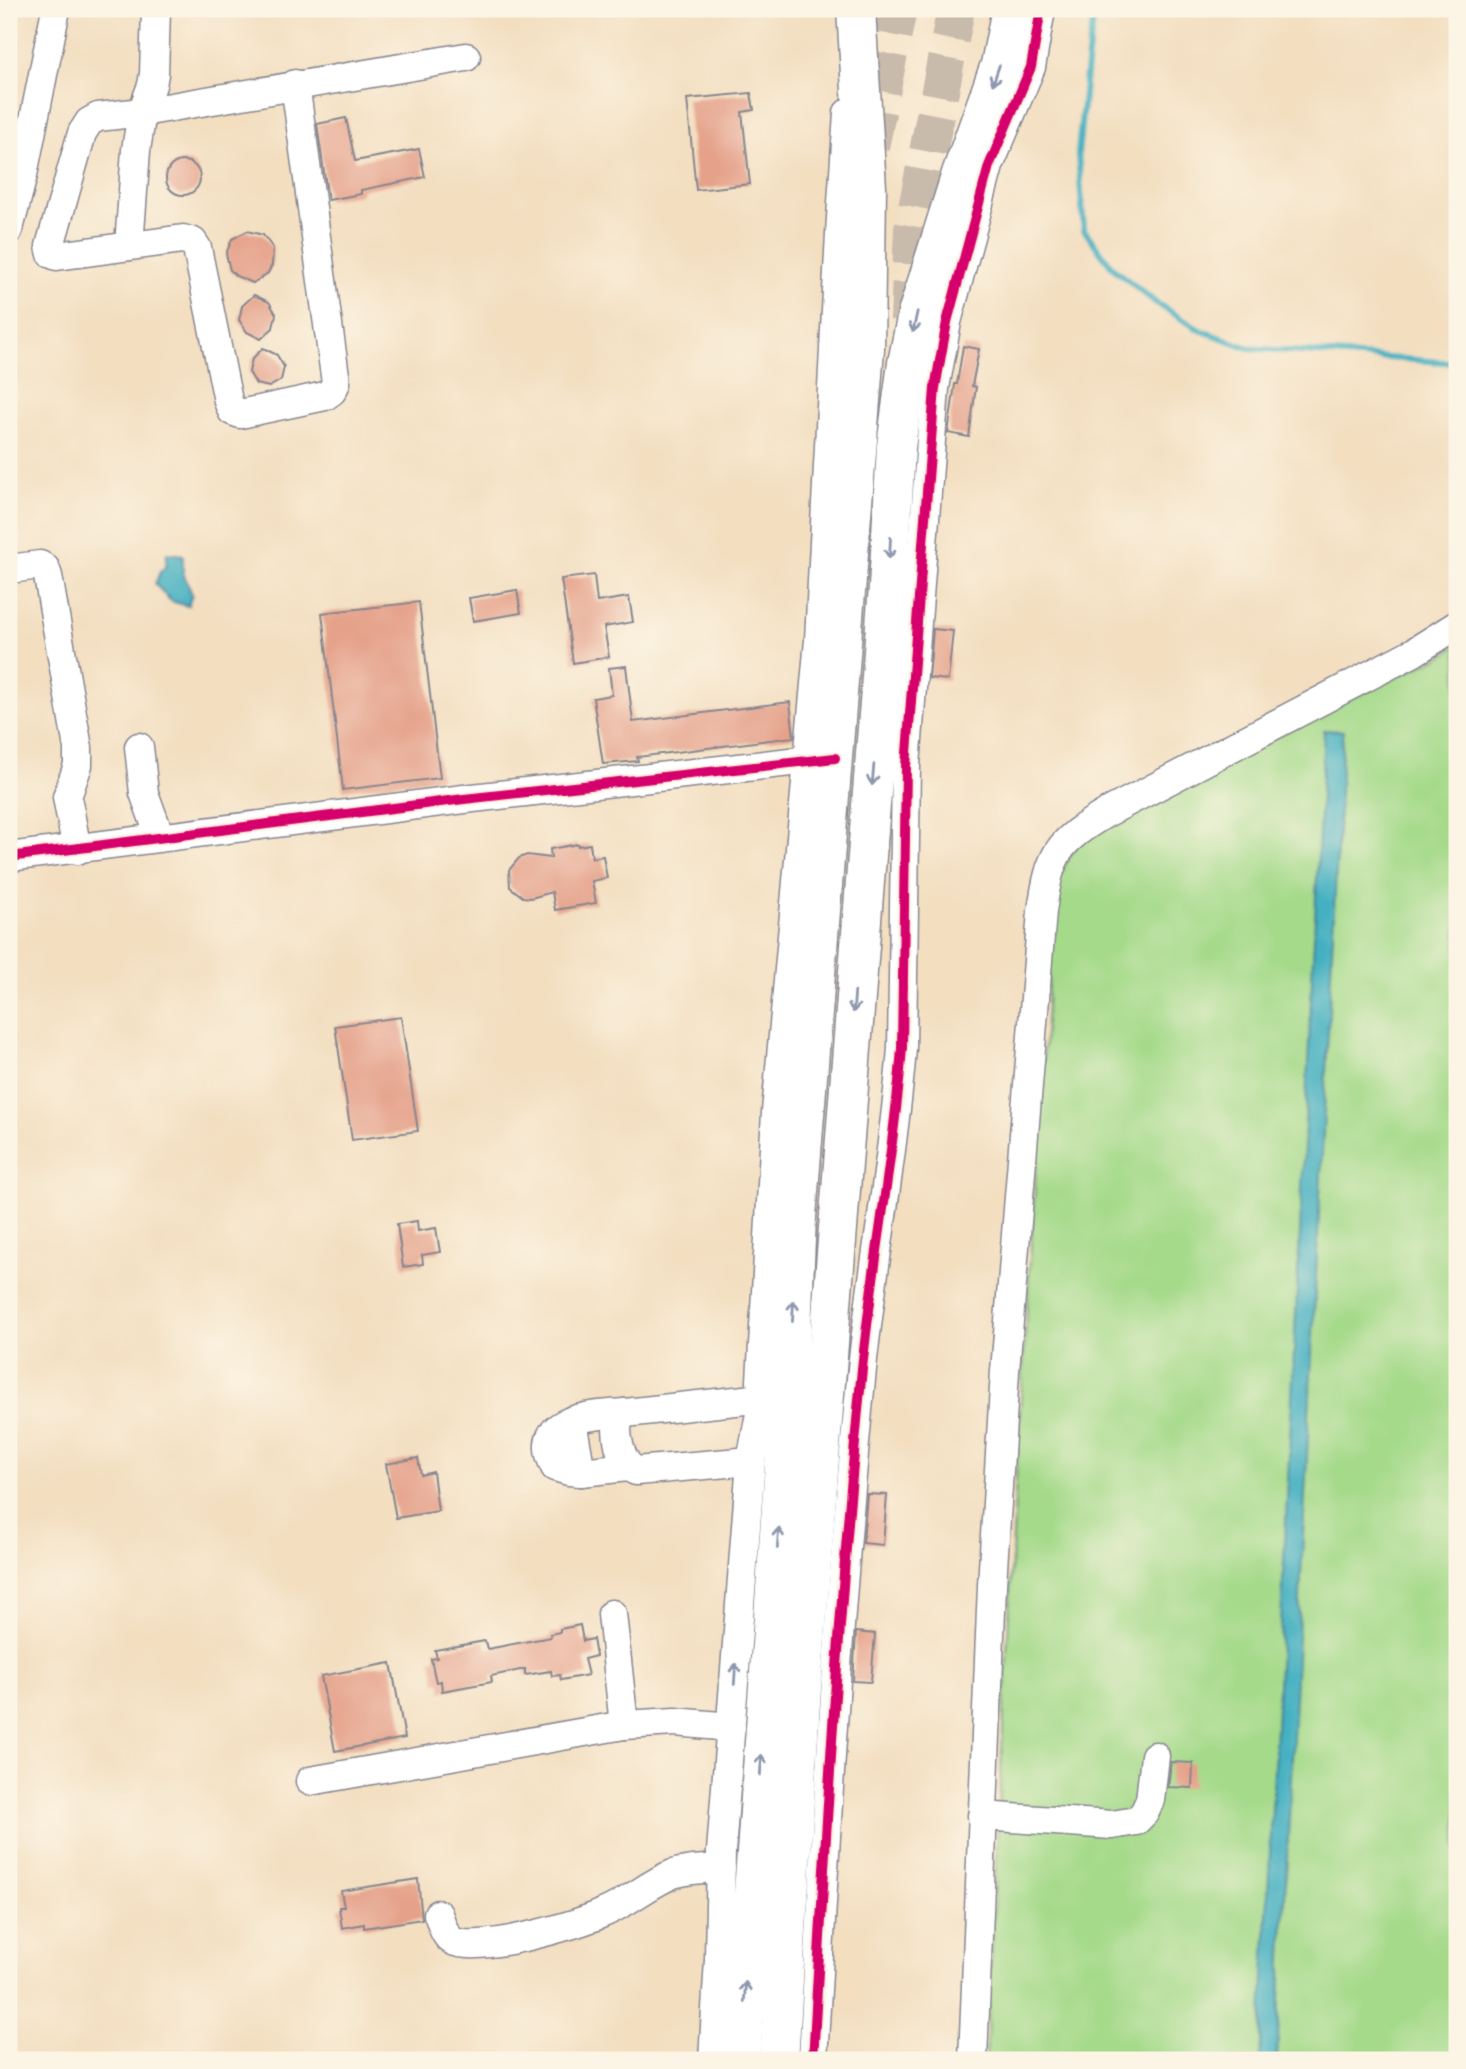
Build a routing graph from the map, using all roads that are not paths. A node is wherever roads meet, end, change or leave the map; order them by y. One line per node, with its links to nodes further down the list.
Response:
1 (56, 9): 9 (street)
2 (156, 9): 8 (street)
3 (855, 9): 14 (highway)
4 (1011, 9): 32 (highway, one-way to 32)
5 (1041, 9): 33 (street)
6 (466, 57): 7 (street)
7 (295, 85): 8 (street); 10 (street)
8 (142, 112): 10 (street); 10 (street)
9 (9, 229)
10 (129, 246)
11 (9, 569): 16 (street)
12 (1457, 625): 27 (street)
13 (139, 747): 15 (street)
14 (822, 759): 15 (street); 18 (highway)
15 (160, 837): 16 (street)
16 (76, 850): 17 (street)
17 (9, 857)
18 (772, 1395): 19 (street); 20 (street); 31 (highway, one-way to 18)
19 (625, 1413): 21 (street); 21 (street)
20 (751, 1461): 21 (street); 24 (street, one-way to 20)
21 (628, 1467)
22 (612, 1614): 23 (street)
23 (624, 1725): 24 (street); 26 (street)
24 (731, 1727): 28 (street)
25 (1155, 1756): 27 (street)
26 (310, 1781)
27 (982, 1816): 34 (street)
28 (721, 1868): 29 (street); 30 (street)
29 (438, 1914)
30 (713, 2060)
31 (741, 2060)
32 (779, 2060)
33 (813, 2060)
34 (973, 2060)

